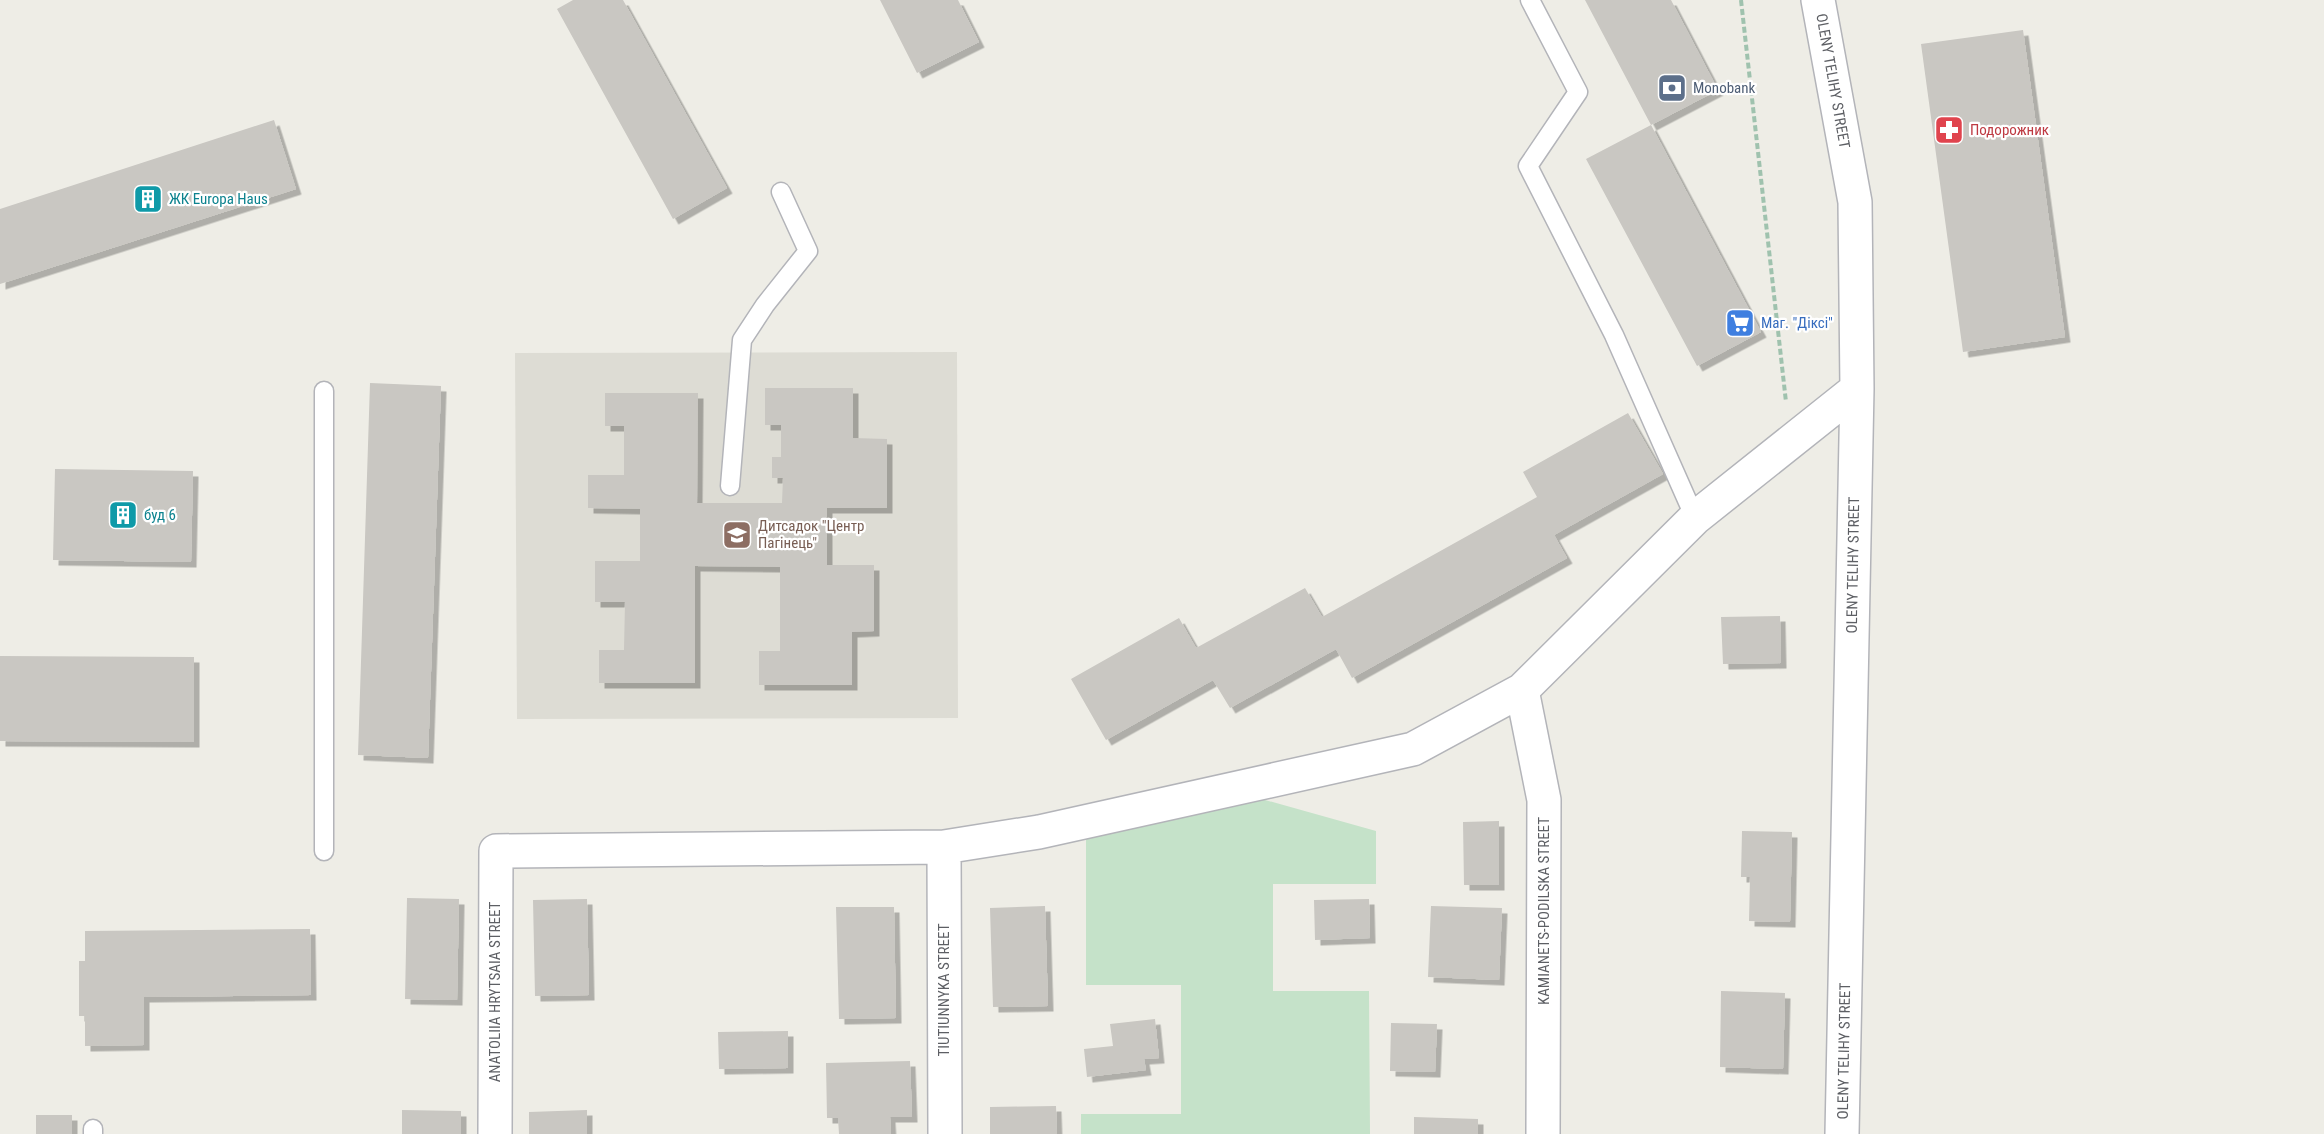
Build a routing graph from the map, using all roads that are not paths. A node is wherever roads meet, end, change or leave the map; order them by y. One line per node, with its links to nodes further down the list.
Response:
1 (1530, 0): 7 (lane)
2 (1818, 0): 4 (street, OLENY TELIHY STREET)
3 (781, 192): 6 (lane)
4 (1857, 389): 7 (street); 14 (street, OLENY TELIHY STREET)
5 (324, 391): 10 (lane)
6 (730, 486)
7 (1695, 518): 8 (street)
8 (1522, 690): 9 (street); 13 (street, KAMIANETS-PODILSKA STREET)
9 (944, 847): 11 (street, ANATOLIIA HRYTSAIA STREET); 12 (street, TIUTIUNNYKA STREET)
10 (324, 851)
11 (495, 1134)
12 (945, 1134)
13 (1543, 1134)
14 (1842, 1134)

